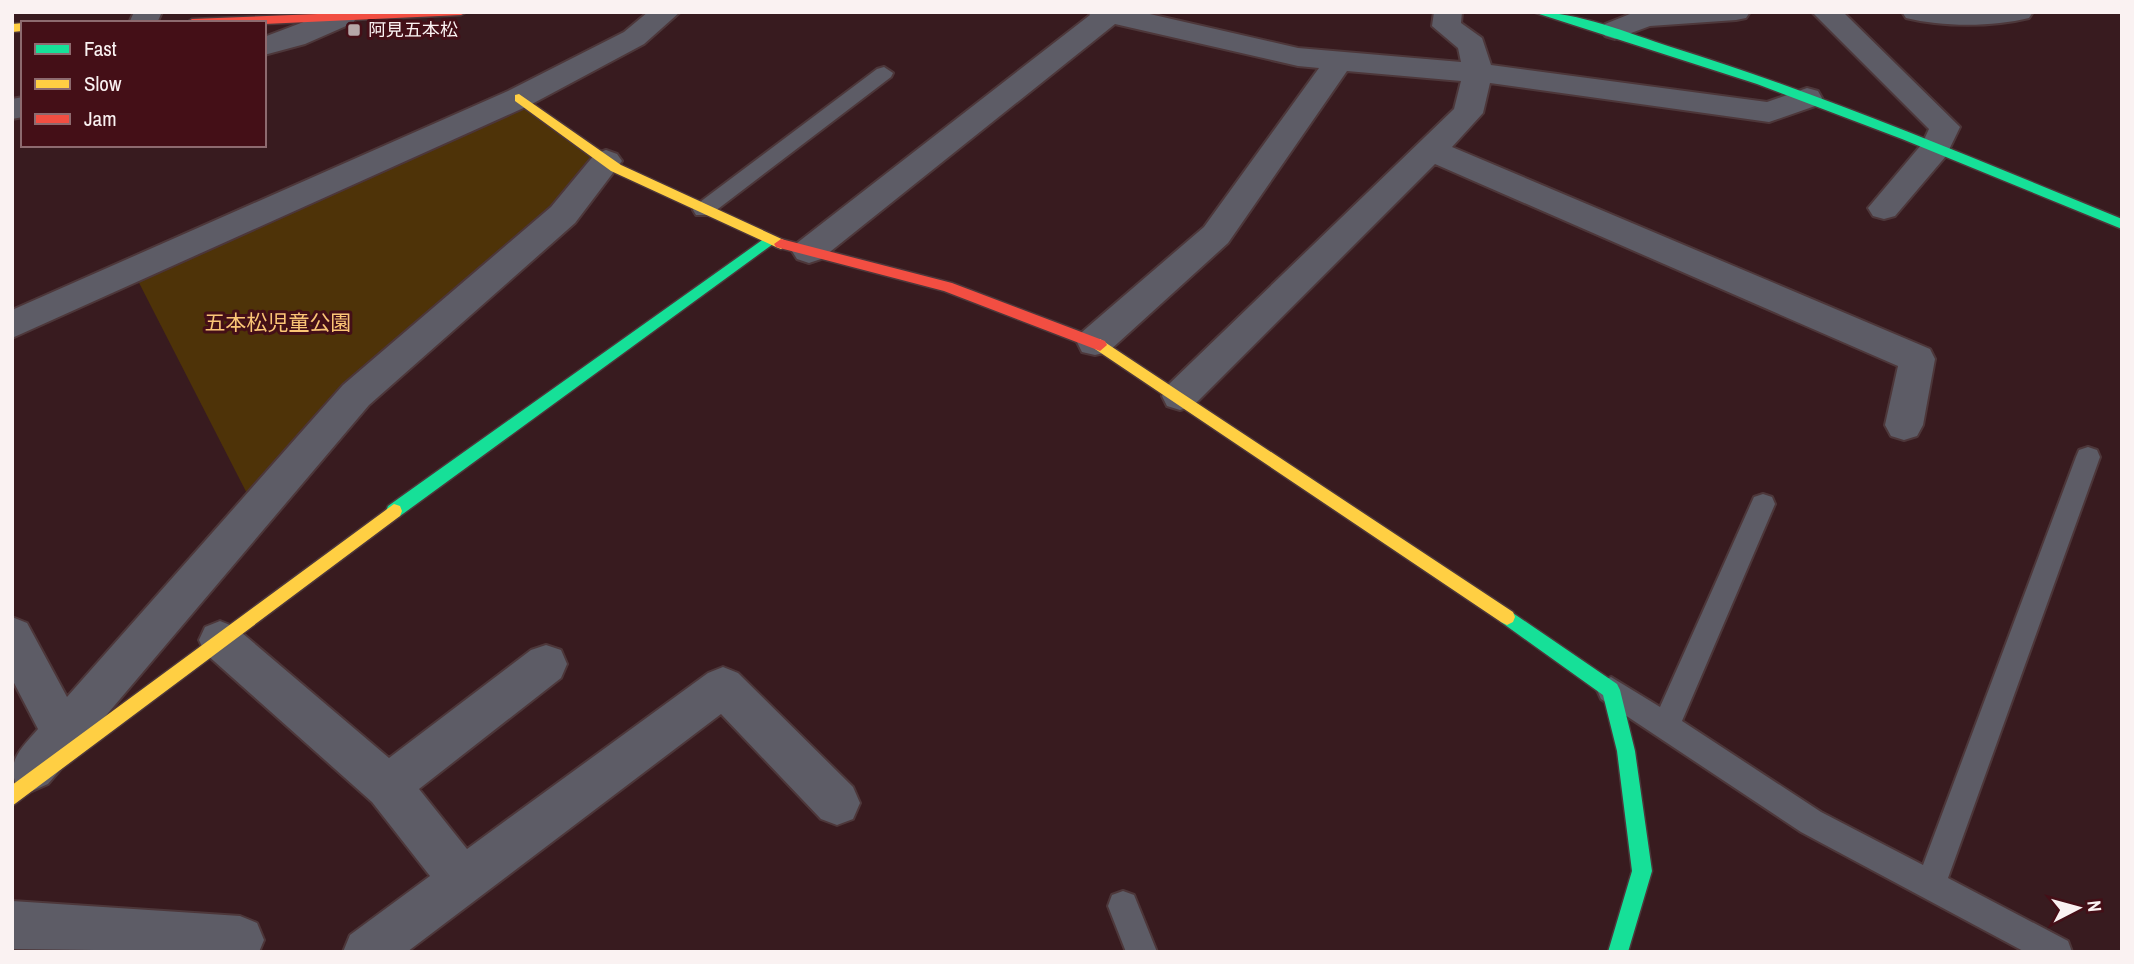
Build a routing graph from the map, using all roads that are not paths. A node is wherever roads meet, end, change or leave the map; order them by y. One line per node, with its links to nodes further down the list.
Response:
1 (461, 12): 11 (street)
2 (666, 12): 18 (street)
3 (1448, 12): 17 (street)
4 (1539, 12): 13 (street)
5 (1736, 12): 13 (street)
6 (1826, 12): 20 (street)
7 (1916, 12): 8 (street)
8 (2019, 12)
9 (1106, 13): 15 (street); 27 (street)
10 (281, 16): 11 (street); 12 (street)
11 (343, 18): 14 (street)
12 (217, 21)
13 (1615, 30): 19 (street)
14 (266, 45)
15 (1339, 61): 17 (street); 29 (street)
16 (884, 73): 24 (lane)
17 (1478, 73): 19 (street); 21 (street)
18 (519, 98): 22 (street); 28 (street)
19 (1807, 98): 20 (street)
20 (1935, 149): 23 (street); 25 (street)
21 (1431, 150): 30 (street); 31 (street)
22 (606, 161): 24 (street); 39 (street)
23 (1884, 208)
24 (703, 209): 26 (street)
25 (2122, 225)
26 (768, 241): 27 (street); 35 (street)
27 (809, 251): 29 (street)
28 (12, 325)
29 (1095, 342): 30 (street)
30 (1180, 396): 37 (street)
31 (1904, 425)
32 (2088, 457): 45 (lane)
33 (1763, 503): 38 (lane)
34 (12, 636): 39 (street)
35 (220, 640): 40 (street); 42 (street)
36 (546, 664): 40 (street)
37 (1611, 690): 38 (lane); 51 (street)
38 (1666, 726): 45 (lane)
39 (63, 733): 41 (street)
40 (388, 786): 44 (street)
41 (12, 791)
42 (12, 797)
43 (837, 803): 44 (street)
44 (463, 881): 49 (street)
45 (1930, 885): 52 (lane)
46 (1123, 905): 50 (lane)
47 (12, 925): 48 (street)
48 (234, 952)
49 (368, 952)
50 (1142, 952)
51 (1618, 952)
52 (2057, 952)

